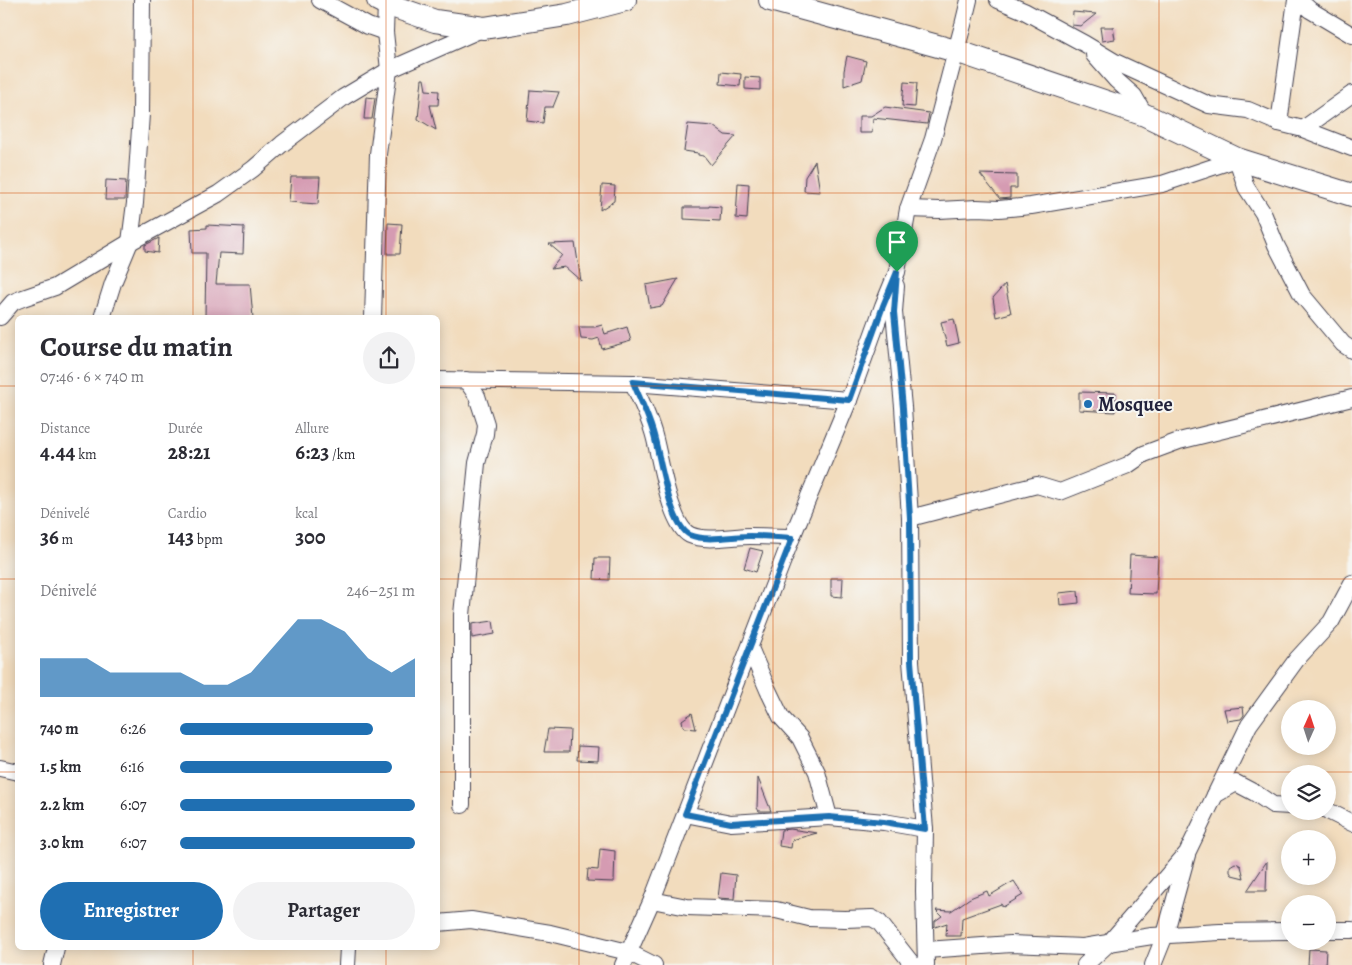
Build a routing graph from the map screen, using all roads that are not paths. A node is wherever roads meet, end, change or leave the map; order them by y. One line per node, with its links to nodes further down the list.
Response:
1 (142, 0): 24 (street)
2 (320, 0): 11 (street)
3 (625, 0): 10 (main road)
4 (770, 0): 14 (main road)
5 (969, 0): 14 (street)
6 (998, 0): 9 (street)
7 (1298, 0): 12 (street); 18 (street)
8 (382, 2): 10 (main road); 11 (street)
9 (1026, 6): 13 (street)
10 (484, 28): 15 (street)
11 (385, 32): 15 (street)
12 (1352, 35)
13 (1084, 44): 17 (street); 18 (street)
14 (956, 51): 17 (main road); 23 (street)
15 (388, 70): 24 (street); 27 (street)
16 (1352, 94): 19 (street)
17 (1144, 115): 21 (main road)
18 (1279, 123): 19 (street)
19 (1303, 129): 20 (street)
20 (1352, 148)
21 (1237, 160): 22 (main road); 23 (street); 29 (street)
22 (1352, 195)
23 (908, 209): 25 (street)
24 (130, 242): 26 (street); 28 (street)
25 (897, 272): 34 (street); 35 (street)
26 (103, 315)
27 (373, 315)
28 (0, 317)
29 (1352, 350)
30 (440, 380): 31 (street)
31 (466, 380): 32 (street); 42 (street)
32 (633, 382): 34 (street); 36 (street)
33 (1352, 398): 35 (street)
34 (849, 400): 36 (street)
35 (910, 518): 48 (street)
36 (792, 538): 38 (street)
37 (1352, 583): 41 (street)
38 (750, 648): 44 (street); 46 (street)
39 (0, 768): 40 (street)
40 (15, 771)
41 (1215, 795): 43 (street); 49 (street)
42 (462, 805)
43 (1281, 805)
44 (685, 814): 46 (street); 50 (street)
45 (1336, 815): 47 (street)
46 (829, 817): 48 (street)
47 (1352, 823)
48 (925, 829): 60 (street)
49 (1187, 853): 55 (street); 56 (street)
50 (652, 900): 59 (street); 64 (street)
51 (440, 923): 59 (street)
52 (1336, 930): 53 (street)
53 (1352, 930)
54 (1281, 931): 55 (street)
55 (1165, 935): 56 (street); 66 (street)
56 (1110, 942): 60 (street); 65 (street)
57 (56, 950): 61 (street)
58 (348, 950): 62 (street)
59 (625, 958): 63 (street)
60 (926, 958)
61 (52, 965)
62 (347, 965)
63 (654, 965)
64 (913, 965)
65 (1085, 965)
66 (1153, 965)

